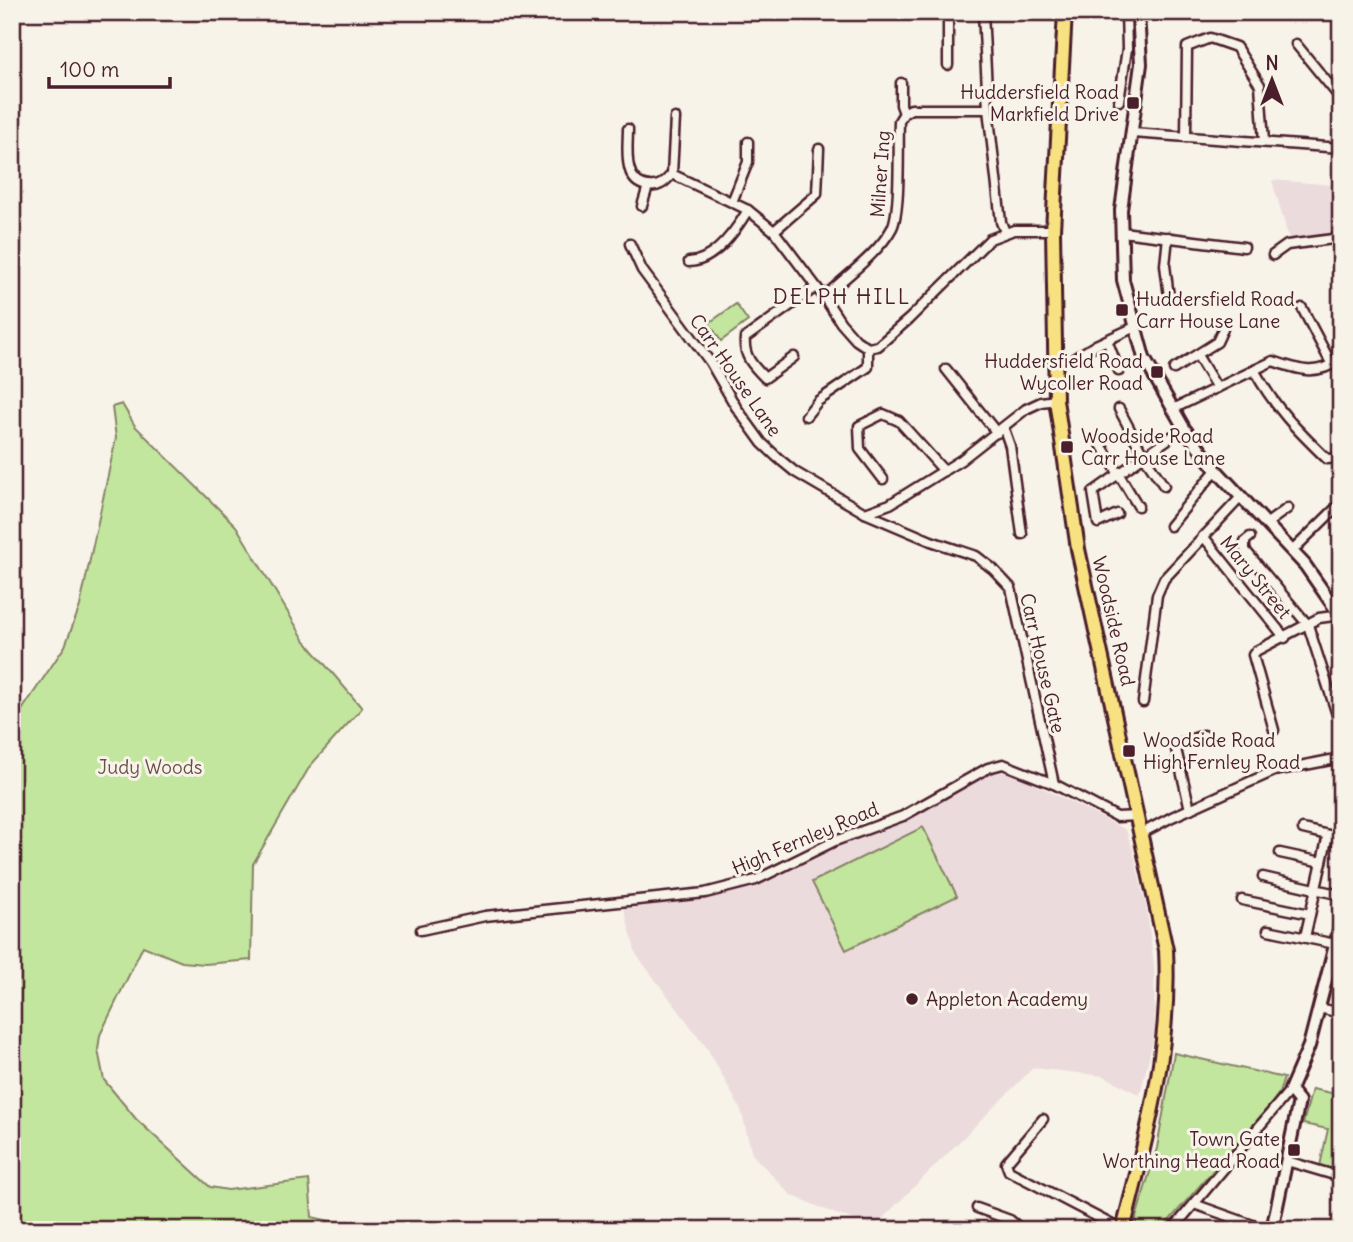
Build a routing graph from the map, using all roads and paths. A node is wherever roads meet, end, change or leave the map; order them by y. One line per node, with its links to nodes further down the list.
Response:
1 (948, 12): 7 (street)
2 (983, 12): 11 (street)
3 (1065, 12): 26 (main road, Woodside Road)
4 (1126, 12): 10 (street)
5 (1138, 12): 15 (main road)
6 (1296, 44): 9 (street)
7 (948, 65)
8 (901, 83): 12 (street)
9 (1339, 95)
10 (1119, 101)
11 (988, 108): 12 (street, Milner Ing); 28 (street)
12 (904, 113): 37 (street, Milner Ing)
13 (675, 118): 21 (street)
14 (628, 129): 22 (street)
15 (1132, 133): 16 (street); 29 (main road)
16 (1186, 137): 18 (street); 18 (street)
17 (748, 142): 23 (street)
18 (1264, 142): 19 (street)
19 (1341, 148)
20 (819, 149): 27 (street)
21 (672, 174): 22 (street); 23 (street)
22 (648, 187): 24 (street)
23 (732, 202): 25 (street)
24 (642, 206)
25 (748, 210): 27 (street); 35 (street)
26 (1053, 230): 28 (street); 54 (main road, Woodside Road)
27 (774, 231): 36 (street)
28 (1005, 232): 43 (street)
29 (1122, 232): 30 (street); 40 (main road)
30 (1168, 237): 33 (street); 38 (street)
31 (1341, 238): 34 (street)
32 (630, 244): 72 (street, Carr House Lane)
33 (1244, 247)
34 (1273, 255)
35 (689, 262)
36 (816, 286): 37 (street); 45 (street)
37 (824, 297): 43 (street)
38 (1169, 297)
39 (1302, 308): 48 (street)
40 (1135, 327): 42 (street); 56 (main road)
41 (1223, 329): 44 (street)
42 (1107, 340): 46 (street); 52 (street)
43 (868, 348): 57 (street)
44 (1197, 355): 50 (street); 53 (street)
45 (794, 357)
46 (1075, 358)
47 (1341, 359): 48 (street)
48 (1332, 365): 51 (street)
49 (946, 369): 59 (street)
50 (1174, 369)
51 (1254, 370): 53 (street); 62 (street)
52 (1119, 371)
53 (1217, 388): 56 (street)
54 (1056, 400): 59 (street); 90 (main road, Woodside Road)
55 (1119, 409): 61 (street)
56 (1173, 409): 58 (main road)
57 (806, 416)
58 (1184, 428): 61 (street); 63 (main road)
59 (1000, 431): 64 (street); 76 (street)
60 (1100, 443): 65 (street)
61 (1144, 456): 65 (street); 67 (street)
62 (1341, 458)
63 (1216, 470): 68 (main road); 75 (street)
64 (944, 471): 66 (street); 72 (street)
65 (1119, 474): 69 (street); 73 (street)
66 (883, 479)
67 (1164, 486)
68 (1241, 497): 74 (main road); 77 (street)
69 (1138, 506)
70 (1337, 507): 79 (street)
71 (1288, 508): 74 (street)
72 (865, 513): 88 (street, Carr House Gate)
73 (1117, 513)
74 (1266, 524): 79 (main road)
75 (1170, 526)
76 (1022, 534)
77 (1203, 536): 82 (street, Mary Street); 83 (street)
78 (1250, 537): 81 (street)
79 (1292, 551): 80 (main road)
80 (1340, 616): 81 (street)
81 (1308, 625): 82 (street); 84 (street)
82 (1285, 638): 85 (street)
83 (1143, 702)
84 (1341, 727)
85 (1274, 730)
86 (1204, 735): 89 (street)
87 (1341, 758): 89 (street)
88 (1054, 784): 90 (street, High Fernley Road); 103 (street, High Fernley Road)
89 (1190, 809): 92 (street)
90 (1138, 816): 92 (main road, Woodside Road)
91 (1303, 830): 93 (street)
92 (1142, 833): 116 (main road, Woodside Road)
93 (1328, 835): 94 (street); 96 (street)
94 (1341, 838)
95 (1280, 853): 96 (street)
96 (1322, 862): 98 (street)
97 (1263, 877): 98 (street)
98 (1316, 889): 99 (street); 101 (street)
99 (1341, 895)
100 (1242, 900): 101 (street)
101 (1310, 914): 105 (street)
102 (1341, 922): 106 (main road)
103 (421, 930)
104 (1268, 930): 105 (street)
105 (1305, 937): 106 (street)
106 (1335, 944): 107 (main road)
107 (1319, 1008): 108 (street); 109 (main road)
108 (1341, 1013)
109 (1290, 1090): 111 (main road); 113 (street)
110 (1043, 1119): 116 (street)
111 (1287, 1161): 112 (street); 118 (main road)
112 (1341, 1177)
113 (1194, 1204): 117 (street); 118 (street)
114 (977, 1208): 115 (street)
115 (1022, 1230)
116 (1122, 1230)
117 (1172, 1230)
118 (1270, 1230)

